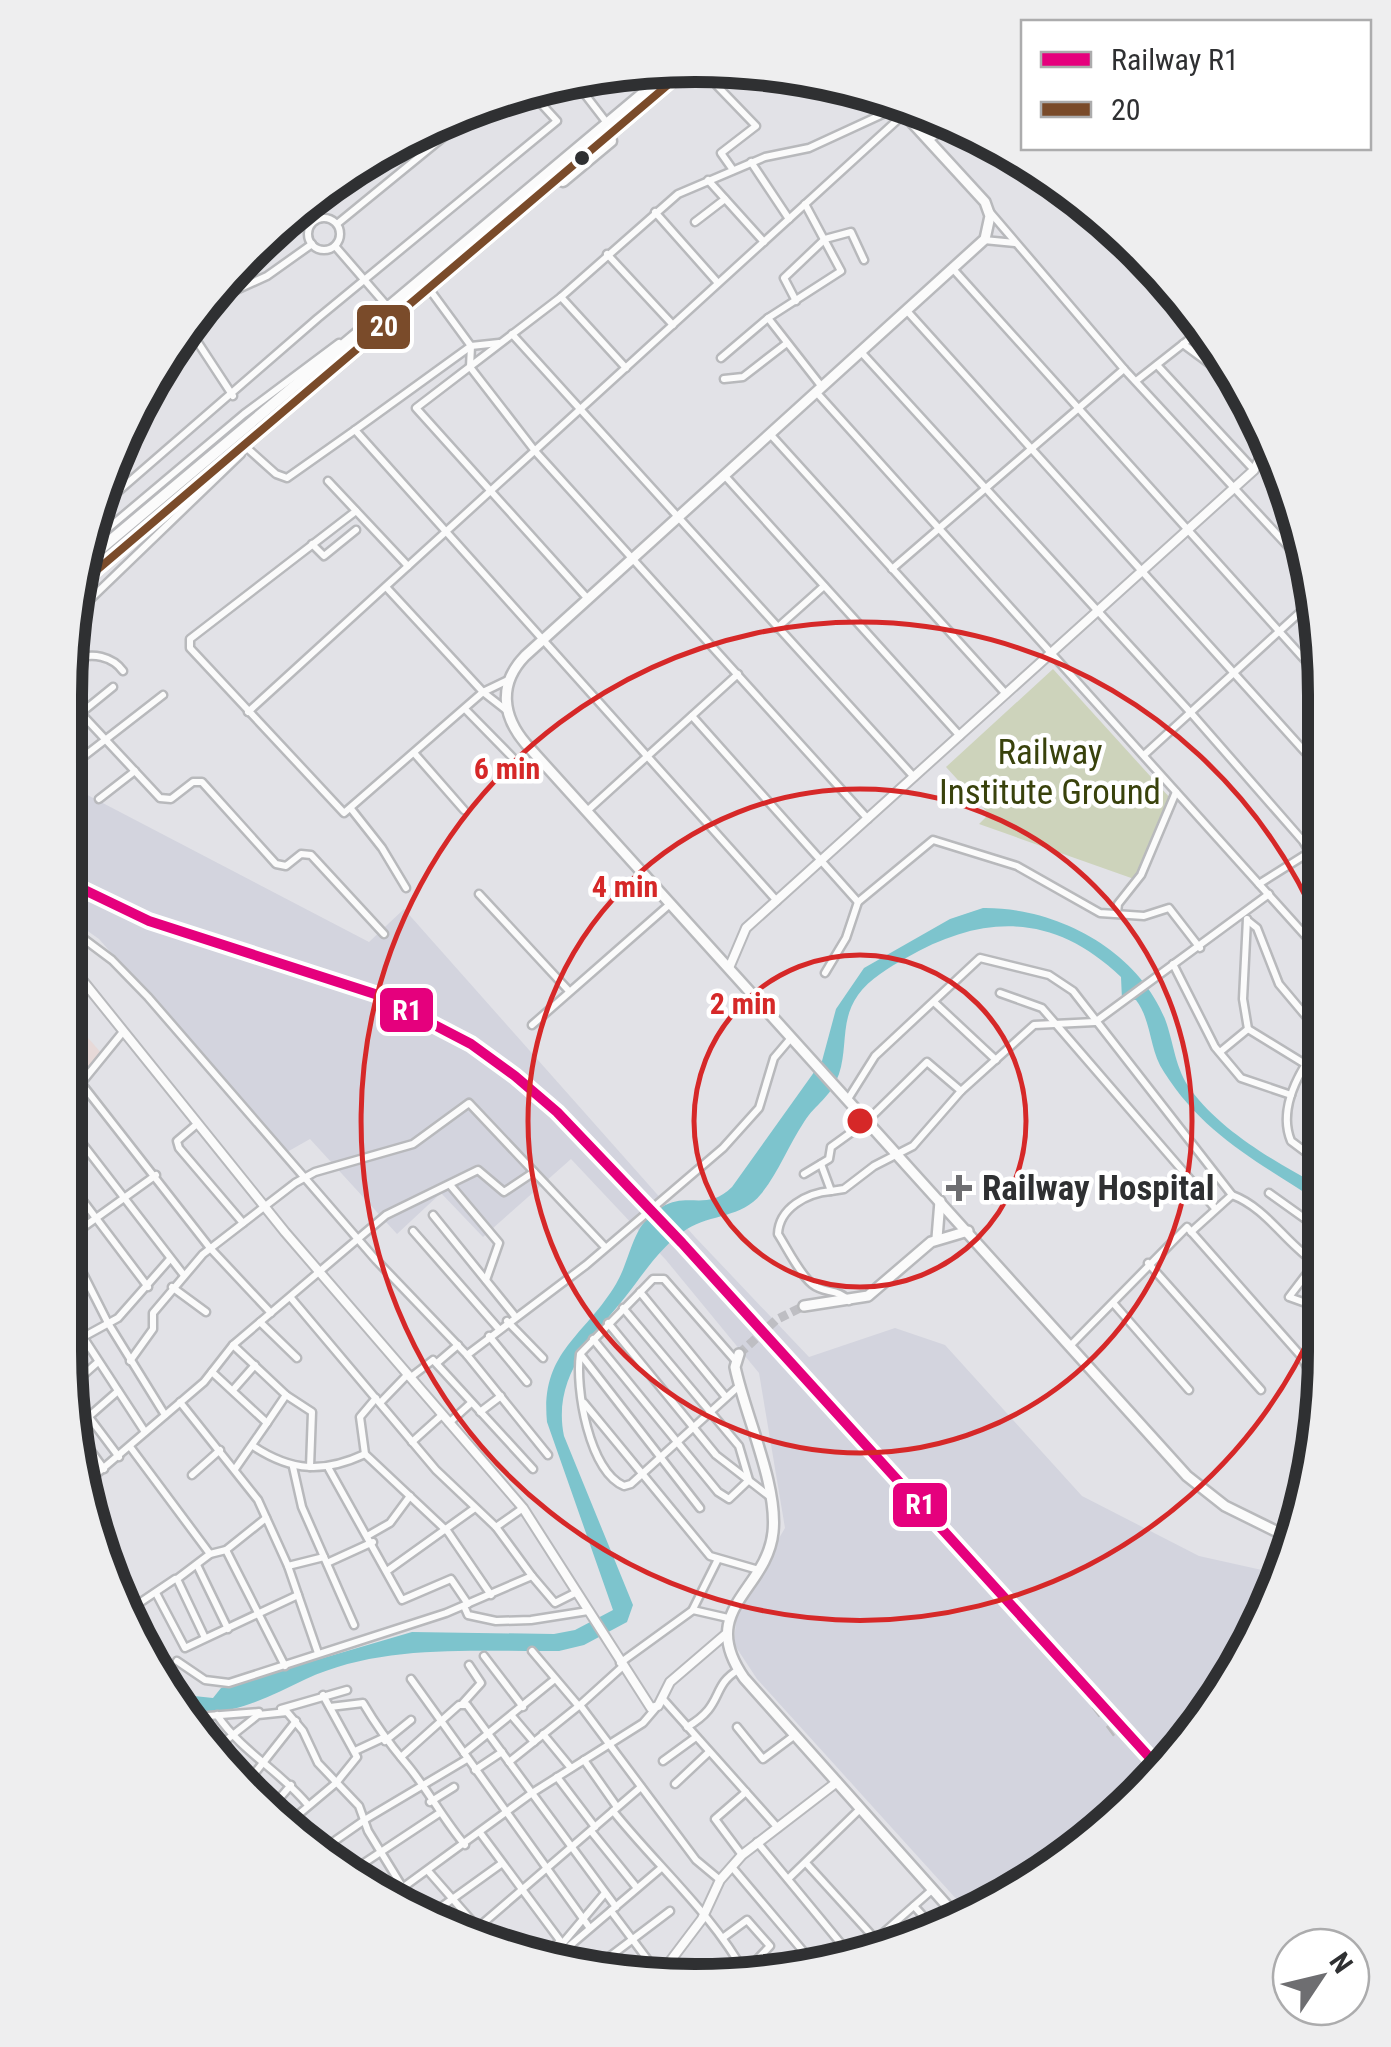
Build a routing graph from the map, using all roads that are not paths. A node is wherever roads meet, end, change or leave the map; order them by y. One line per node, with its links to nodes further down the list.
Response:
1 (669, 83): 34 (main road)
2 (714, 83): 14 (street)
3 (654, 84): 9 (main road)
4 (584, 93): 9 (street)
5 (540, 102): 32 (street)
6 (888, 114): 13 (street)
7 (893, 115): 17 (street)
8 (910, 122): 12 (main road)
9 (608, 123): 38 (main road)
10 (939, 133): 12 (street)
11 (445, 136): 22 (street)
12 (928, 141): 19 (main road)
13 (751, 162): 14 (street); 20 (street)
14 (733, 170): 15 (street)
15 (708, 180): 16 (street); 18 (street)
16 (725, 199): 21 (street); 25 (street)
17 (806, 204): 20 (street); 23 (street)
18 (655, 212): 29 (street); 33 (street)
19 (989, 212): 24 (main road); 26 (street)
20 (789, 218): 25 (street)
21 (695, 222)
22 (337, 224): 27 (street); 28 (street)
23 (824, 239): 30 (street); 37 (street); 37 (street)
24 (984, 240): 26 (street); 31 (main road)
25 (764, 242): 33 (street)
26 (1016, 243): 58 (street)
27 (312, 244): 28 (street); 35 (street)
28 (335, 246): 32 (street)
29 (607, 254): 36 (street); 41 (street)
30 (864, 260)
31 (954, 270): 39 (main road); 64 (street)
32 (365, 280): 38 (street); 62 (street)
33 (718, 283): 41 (street)
34 (428, 286): 49 (street); 65 (main road)
35 (236, 290)
36 (561, 297): 43 (street); 57 (street)
37 (796, 301): 40 (street)
38 (387, 306): 42 (main road)
39 (908, 312): 50 (main road); 70 (street)
40 (768, 318): 46 (street); 52 (street)
41 (673, 324): 57 (street)
42 (364, 326): 86 (street); 88 (main road)
43 (512, 334): 47 (street); 63 (street)
44 (1192, 336): 48 (street)
45 (196, 340): 62 (street)
46 (787, 342): 59 (street); 61 (street)
47 (500, 343): 49 (street); 55 (street)
48 (1183, 344): 53 (street); 54 (street)
49 (472, 346): 55 (street); 66 (street)
50 (862, 353): 61 (main road); 76 (street)
51 (1205, 355): 53 (street)
52 (721, 358)
53 (1200, 359): 56 (street)
54 (1156, 364): 60 (street); 72 (street)
55 (470, 366): 69 (street); 78 (street)
56 (1212, 367)
57 (626, 368): 63 (street)
58 (1124, 369): 60 (street); 64 (street)
59 (724, 379)
60 (1136, 381): 77 (street)
61 (820, 390): 67 (main road); 82 (street)
62 (232, 396): 79 (street)
63 (580, 409): 69 (street); 81 (street)
64 (1080, 411): 70 (street); 85 (street)
65 (265, 425): 68 (street); 93 (main road)
66 (354, 430): 68 (street); 84 (street)
67 (771, 434): 73 (main road); 92 (street)
68 (247, 448): 98 (street)
69 (535, 450): 78 (street); 90 (street)
70 (1032, 450): 76 (street); 94 (street)
71 (1260, 458): 72 (street)
72 (1256, 467): 74 (street); 77 (street)
73 (724, 476): 81 (main road); 96 (street)
74 (1269, 478)
75 (328, 481): 80 (street)
76 (983, 488): 82 (street); 100 (street)
77 (1234, 488): 85 (street); 89 (street)
78 (490, 491): 84 (street); 97 (street)
79 (117, 493)
80 (356, 511): 87 (street); 91 (street)
81 (678, 517): 90 (main road); 101 (street)
82 (937, 528): 92 (street); 104 (street)
83 (356, 530): 87 (street)
84 (447, 530): 91 (street); 103 (street)
85 (1189, 530): 94 (street); 102 (street)
86 (104, 532)
87 (312, 544): 118 (street)
88 (100, 549)
89 (1291, 549)
90 (633, 558): 97 (main road); 109 (street)
91 (408, 566): 95 (street)
92 (892, 569): 113 (street)
93 (95, 571)
94 (1142, 573): 100 (street); 108 (street)
95 (386, 586): 112 (street); 118 (street)
96 (824, 586): 101 (street); 122 (street)
97 (588, 598): 103 (main road)
98 (90, 599)
99 (1302, 611): 102 (street)
100 (1098, 612): 104 (street); 119 (street)
101 (777, 628): 131 (street)
102 (1281, 634): 106 (street); 108 (street)
103 (543, 639): 110 (main road); 127 (street)
104 (1052, 654): 113 (street); 125 (street)
105 (84, 656): 107 (street)
106 (1307, 663)
107 (123, 671)
108 (1232, 672): 119 (street); 126 (street)
109 (738, 674): 121 (street); 137 (street)
110 (508, 680): 112 (street); 117 (main road)
111 (113, 687): 115 (street)
112 (483, 692): 116 (street); 117 (street)
113 (1006, 694): 122 (street)
114 (163, 695): 123 (street)
115 (82, 706)
116 (465, 710): 124 (street); 129 (street)
117 (506, 710): 136 (main road)
118 (248, 712): 134 (street)
119 (1191, 713): 125 (street); 138 (street)
120 (82, 714): 123 (street)
121 (692, 716): 127 (street); 140 (street)
122 (960, 736): 131 (street)
123 (106, 739): 128 (street); 130 (street)
124 (415, 754): 134 (street); 135 (street)
125 (1144, 755): 132 (street)
126 (1308, 755)
127 (646, 756): 136 (street); 145 (street)
128 (82, 758)
129 (517, 762)
130 (135, 771): 133 (street); 150 (street)
131 (914, 777): 137 (street)
132 (1176, 792): 141 (street); 148 (street)
133 (99, 799)
134 (352, 810): 142 (street)
135 (464, 810)
136 (587, 811): 147 (main road)
137 (868, 819): 140 (street)
138 (1308, 849)
139 (1308, 855): 141 (street)
140 (822, 860): 145 (street); 146 (street)
141 (1260, 884): 144 (street)
142 (406, 888)
143 (479, 894): 158 (street)
144 (1268, 894): 149 (street); 152 (street)
145 (777, 901): 155 (street)
146 (858, 902): 148 (street); 156 (street)
147 (670, 904): 155 (main road); 158 (street)
148 (1117, 913): 153 (street)
149 (1243, 919): 153 (street); 161 (street); 165 (street)
150 (384, 934)
151 (82, 938): 185 (street)
152 (1308, 938)
153 (1200, 948): 154 (street)
154 (1173, 964): 163 (street); 168 (street)
155 (729, 968): 167 (main road)
156 (825, 973)
157 (82, 980): 166 (street)
158 (568, 992): 164 (street)
159 (1000, 993): 162 (street)
160 (934, 1002): 163 (street); 170 (street); 175 (street)
161 (1308, 1019)
162 (1054, 1022): 163 (street); 170 (street); 194 (street)
163 (1095, 1022): 189 (street)
164 (532, 1025)
165 (1248, 1029): 168 (street); 171 (street)
166 (122, 1033): 172 (street); 177 (street)
167 (792, 1038): 175 (main road); 205 (street)
168 (1220, 1052): 174 (street)
169 (1308, 1059): 171 (street)
170 (996, 1060): 173 (street)
171 (1304, 1064): 174 (street)
172 (82, 1083): 184 (street)
173 (961, 1091): 176 (street); 179 (street)
174 (1291, 1095): 180 (street)
175 (846, 1097): 176 (main road)
176 (868, 1121): 179 (main road); 181 (street)
177 (197, 1124): 193 (street); 198 (street)
178 (82, 1143): 190 (street)
179 (898, 1154): 187 (street); 192 (main road)
180 (1308, 1154)
181 (821, 1164): 183 (street); 187 (street)
182 (534, 1172): 185 (street); 186 (street); 205 (street)
183 (804, 1174)
184 (156, 1175): 190 (street); 206 (street)
185 (306, 1176): 193 (street); 204 (street)
186 (451, 1186): 204 (street); 214 (street)
187 (831, 1191): 219 (street)
188 (1269, 1194): 197 (street)
189 (1232, 1195): 194 (street); 207 (street)
190 (124, 1198): 196 (street); 208 (street)
191 (82, 1200): 196 (street)
192 (940, 1201): 201 (main road); 203 (main road)
193 (264, 1206): 198 (street); 211 (street)
194 (1214, 1207): 202 (street)
195 (433, 1215): 214 (street)
196 (96, 1219): 199 (street); 216 (street)
197 (1308, 1221)
198 (243, 1222): 206 (street)
199 (82, 1229)
200 (412, 1231): 231 (street)
201 (968, 1231): 203 (main road); 238 (main road)
202 (1191, 1232): 209 (street); 243 (street)
203 (938, 1238): 219 (main road)
204 (359, 1241): 211 (street); 237 (street)
205 (605, 1247): 226 (street)
206 (210, 1248): 212 (street); 225 (street)
207 (1308, 1256)
208 (170, 1259): 212 (street); 216 (street)
209 (1148, 1263): 221 (street); 258 (street)
210 (82, 1270): 229 (street)
211 (322, 1273): 218 (street); 253 (street)
212 (183, 1274): 215 (street)
213 (1308, 1274): 220 (street)
214 (486, 1280): 226 (street)
215 (172, 1287): 224 (street); 246 (street)
216 (148, 1288): 229 (street)
217 (640, 1292): 223 (street); 242 (street); 262 (street)
218 (290, 1298): 225 (street); 263 (street)
219 (850, 1301): 222 (main road)
220 (1308, 1303)
221 (1114, 1304): 238 (street); 257 (street)
222 (804, 1306)
223 (624, 1308): 230 (street); 267 (street)
224 (206, 1312)
225 (271, 1313): 228 (street)
226 (514, 1316): 227 (street)
227 (506, 1321): 231 (street); 245 (street)
228 (260, 1322): 236 (street); 244 (street)
229 (108, 1323): 232 (street); 246 (street)
230 (608, 1323): 235 (street); 274 (street)
231 (498, 1328): 233 (street)
232 (82, 1335)
233 (489, 1336): 241 (street); 254 (street)
234 (82, 1337): 247 (street)
235 (593, 1338): 240 (street); 276 (street)
236 (233, 1345): 249 (street); 251 (street)
237 (458, 1345): 241 (street); 248 (street)
238 (1071, 1345): 304 (main road)
239 (1308, 1350): 243 (street)
240 (580, 1354): 265 (street); 285 (street)
241 (468, 1355): 261 (street)
242 (737, 1356): 255 (main road)
243 (1301, 1356): 250 (street)
244 (297, 1358)
245 (543, 1358)
246 (130, 1361): 269 (street)
247 (98, 1362): 252 (street); 259 (street)
248 (437, 1362): 253 (street); 266 (street)
249 (255, 1365): 256 (street); 260 (street)
250 (1308, 1367)
251 (212, 1372): 256 (street); 264 (street)
252 (83, 1375)
253 (409, 1376): 263 (street); 271 (street)
254 (527, 1382)
255 (739, 1386): 262 (street); 297 (main road)
256 (233, 1390): 273 (street)
257 (1189, 1390)
258 (1261, 1390)
259 (118, 1391): 270 (street); 275 (street)
260 (286, 1395): 273 (street); 287 (street)
261 (501, 1396): 268 (street); 283 (street)
262 (725, 1396): 267 (street)
263 (378, 1400): 277 (street); 282 (street)
264 (180, 1402): 269 (street); 281 (street)
265 (584, 1402): 292 (street); 292 (street)
266 (471, 1404): 268 (street); 271 (street)
267 (708, 1410): 274 (street); 295 (street)
268 (480, 1412): 291 (street)
269 (165, 1415): 275 (street)
270 (89, 1417): 272 (street); 284 (street)
271 (446, 1419): 277 (street); 299 (street)
272 (87, 1420)
273 (267, 1424): 278 (street)
274 (692, 1424): 276 (street); 295 (street)
275 (144, 1432): 279 (street)
276 (675, 1441): 285 (street); 295 (street)
277 (412, 1442): 298 (street)
278 (254, 1446): 286 (street); 289 (street)
279 (131, 1448): 284 (street); 307 (street)
280 (91, 1449): 288 (street)
281 (220, 1450): 289 (street); 294 (street)
282 (365, 1454): 290 (street); 296 (street)
283 (548, 1455)
284 (119, 1457): 288 (street)
285 (660, 1458): 292 (street); 300 (street)
286 (292, 1467): 287 (street); 308 (street)
287 (310, 1467): 290 (street)
288 (104, 1469): 293 (street)
289 (235, 1469): 301 (street)
290 (329, 1469): 305 (street)
291 (533, 1469)
292 (644, 1473): 309 (street)
293 (95, 1475)
294 (192, 1475)
295 (748, 1480): 297 (street)
296 (410, 1496): 303 (street); 305 (street)
297 (769, 1496): 312 (main road)
298 (475, 1508): 302 (street); 303 (street)
299 (523, 1508): 302 (street); 317 (street)
300 (700, 1508)
301 (266, 1518): 306 (street); 311 (street)
302 (496, 1527): 314 (street)
303 (448, 1532): 313 (street); 319 (street)
304 (1281, 1533)
305 (371, 1538): 308 (street); 313 (street)
306 (226, 1550): 307 (street); 324 (street)
307 (210, 1554): 310 (street)
308 (326, 1560): 311 (street); 326 (street)
309 (717, 1561): 312 (street); 322 (street)
310 (197, 1564): 315 (street); 327 (street)
311 (288, 1566): 318 (street)
312 (756, 1570): 325 (main road)
313 (387, 1571): 321 (street)
314 (532, 1576): 317 (street); 319 (street)
315 (176, 1578): 316 (street); 329 (street)
316 (156, 1592): 320 (street); 329 (street)
317 (578, 1592): 323 (street)
318 (298, 1595): 324 (street); 331 (street)
319 (491, 1595): 321 (street)
320 (137, 1604)
321 (466, 1605): 323 (street); 331 (street)
322 (693, 1610): 325 (street); 335 (street)
323 (589, 1612): 335 (street)
324 (260, 1614): 327 (street); 336 (street)
325 (728, 1618): 328 (main road)
326 (354, 1625)
327 (228, 1629): 329 (street)
328 (726, 1634): 337 (main road); 342 (street)
329 (206, 1638)
330 (532, 1651): 339 (street)
331 (318, 1653): 336 (street)
332 (484, 1656): 346 (street)
333 (177, 1661): 336 (street)
334 (468, 1665): 343 (street)
335 (621, 1665): 344 (street); 347 (street)
336 (284, 1666)
337 (738, 1670): 356 (street); 361 (main road)
338 (411, 1679): 355 (street)
339 (554, 1680): 344 (street); 346 (street)
340 (347, 1690): 341 (street)
341 (323, 1695): 345 (street); 348 (street)
342 (662, 1698): 347 (street); 356 (street)
343 (463, 1703): 355 (street); 358 (street)
344 (578, 1704): 360 (street); 366 (street)
345 (330, 1707): 363 (street); 367 (street)
346 (524, 1707): 351 (street)
347 (655, 1708): 366 (street)
348 (280, 1710): 349 (street); 354 (street)
349 (267, 1712): 350 (street); 359 (street)
350 (216, 1714): 352 (street); 359 (street)
351 (512, 1716): 358 (street); 365 (street)
352 (205, 1719)
353 (411, 1720): 363 (street)
354 (296, 1721): 374 (street); 381 (street)
355 (442, 1724): 370 (street); 371 (street)
356 (688, 1727): 362 (street)
357 (736, 1727): 361 (street)
358 (488, 1733): 368 (street); 370 (street)
359 (230, 1734): 364 (street); 374 (street)
360 (543, 1734): 365 (street); 376 (street)
361 (794, 1735): 380 (main road)
362 (696, 1737): 369 (street); 373 (street)
363 (384, 1740): 367 (street); 371 (street)
364 (223, 1741)
365 (534, 1742): 375 (street)
366 (610, 1744): 372 (street); 386 (street)
367 (355, 1751): 381 (street)
368 (502, 1752): 375 (street); 377 (street)
369 (709, 1752): 382 (street); 387 (street)
370 (465, 1756): 377 (street); 384 (street)
371 (400, 1757): 384 (street)
372 (584, 1760): 376 (street); 392 (street)
373 (663, 1761)
374 (260, 1762): 378 (street); 383 (street)
375 (510, 1762): 388 (street)
376 (571, 1768): 379 (street)
377 (475, 1770): 395 (street)
378 (252, 1774)
379 (557, 1777): 388 (street); 399 (street)
380 (837, 1782): 393 (main road); 398 (street)
381 (336, 1783): 391 (street); 397 (street)
382 (675, 1784)
383 (291, 1785): 389 (street); 391 (street)
384 (420, 1786): 390 (street); 397 (street)
385 (454, 1787): 390 (street)
386 (641, 1787): 392 (street); 414 (street)
387 (746, 1792): 398 (street); 406 (street)
388 (532, 1794): 395 (street); 404 (street)
389 (278, 1800)
390 (430, 1802): 394 (street)
391 (308, 1805): 396 (street)
392 (615, 1809): 399 (street); 412 (street)
393 (860, 1809): 407 (street); 418 (main road)
394 (438, 1814): 403 (street); 405 (street)
395 (507, 1814): 400 (street); 411 (street)
396 (296, 1816)
397 (366, 1818): 402 (street); 405 (street)
398 (778, 1828): 401 (street)
399 (593, 1829): 404 (street); 417 (street)
400 (481, 1834): 403 (street); 408 (street)
401 (757, 1842): 406 (street); 415 (street)
402 (330, 1844)
403 (465, 1845): 413 (street)
404 (570, 1849): 411 (street); 420 (street)
405 (380, 1851): 409 (street); 416 (street)
406 (742, 1855): 410 (street)
407 (806, 1862): 415 (street); 435 (street)
408 (502, 1864): 419 (street); 421 (street)
409 (361, 1865)
410 (732, 1867): 414 (street); 441 (street)
411 (547, 1869): 419 (street); 428 (street)
412 (660, 1869): 417 (street); 427 (street)
413 (430, 1872): 416 (street); 421 (street)
414 (720, 1880): 427 (street)
415 (788, 1880): 438 (street)
416 (403, 1888)
417 (638, 1888): 424 (street)
418 (932, 1889): 422 (street); 425 (main road)
419 (520, 1893): 431 (street); 437 (street)
420 (605, 1893): 424 (street); 428 (street)
421 (450, 1898): 423 (street); 430 (street)
422 (914, 1906): 429 (street); 433 (street)
423 (438, 1908)
424 (613, 1909): 432 (street); 436 (street)
425 (950, 1909)
426 (670, 1911): 436 (street)
427 (705, 1912): 434 (street); 445 (street)
428 (581, 1916): 432 (street); 437 (street)
429 (926, 1919)
430 (473, 1922)
431 (481, 1926)
432 (590, 1927): 437 (street)
433 (889, 1933)
434 (724, 1937): 443 (street); 446 (street)
435 (874, 1938)
436 (630, 1940): 442 (street); 444 (street)
437 (562, 1945): 439 (street); 440 (street)
438 (843, 1946)
439 (555, 1948)
440 (567, 1951)
441 (807, 1954)
442 (608, 1958)
443 (756, 1961)
444 (646, 1962)
445 (669, 1963)
446 (739, 1963)

